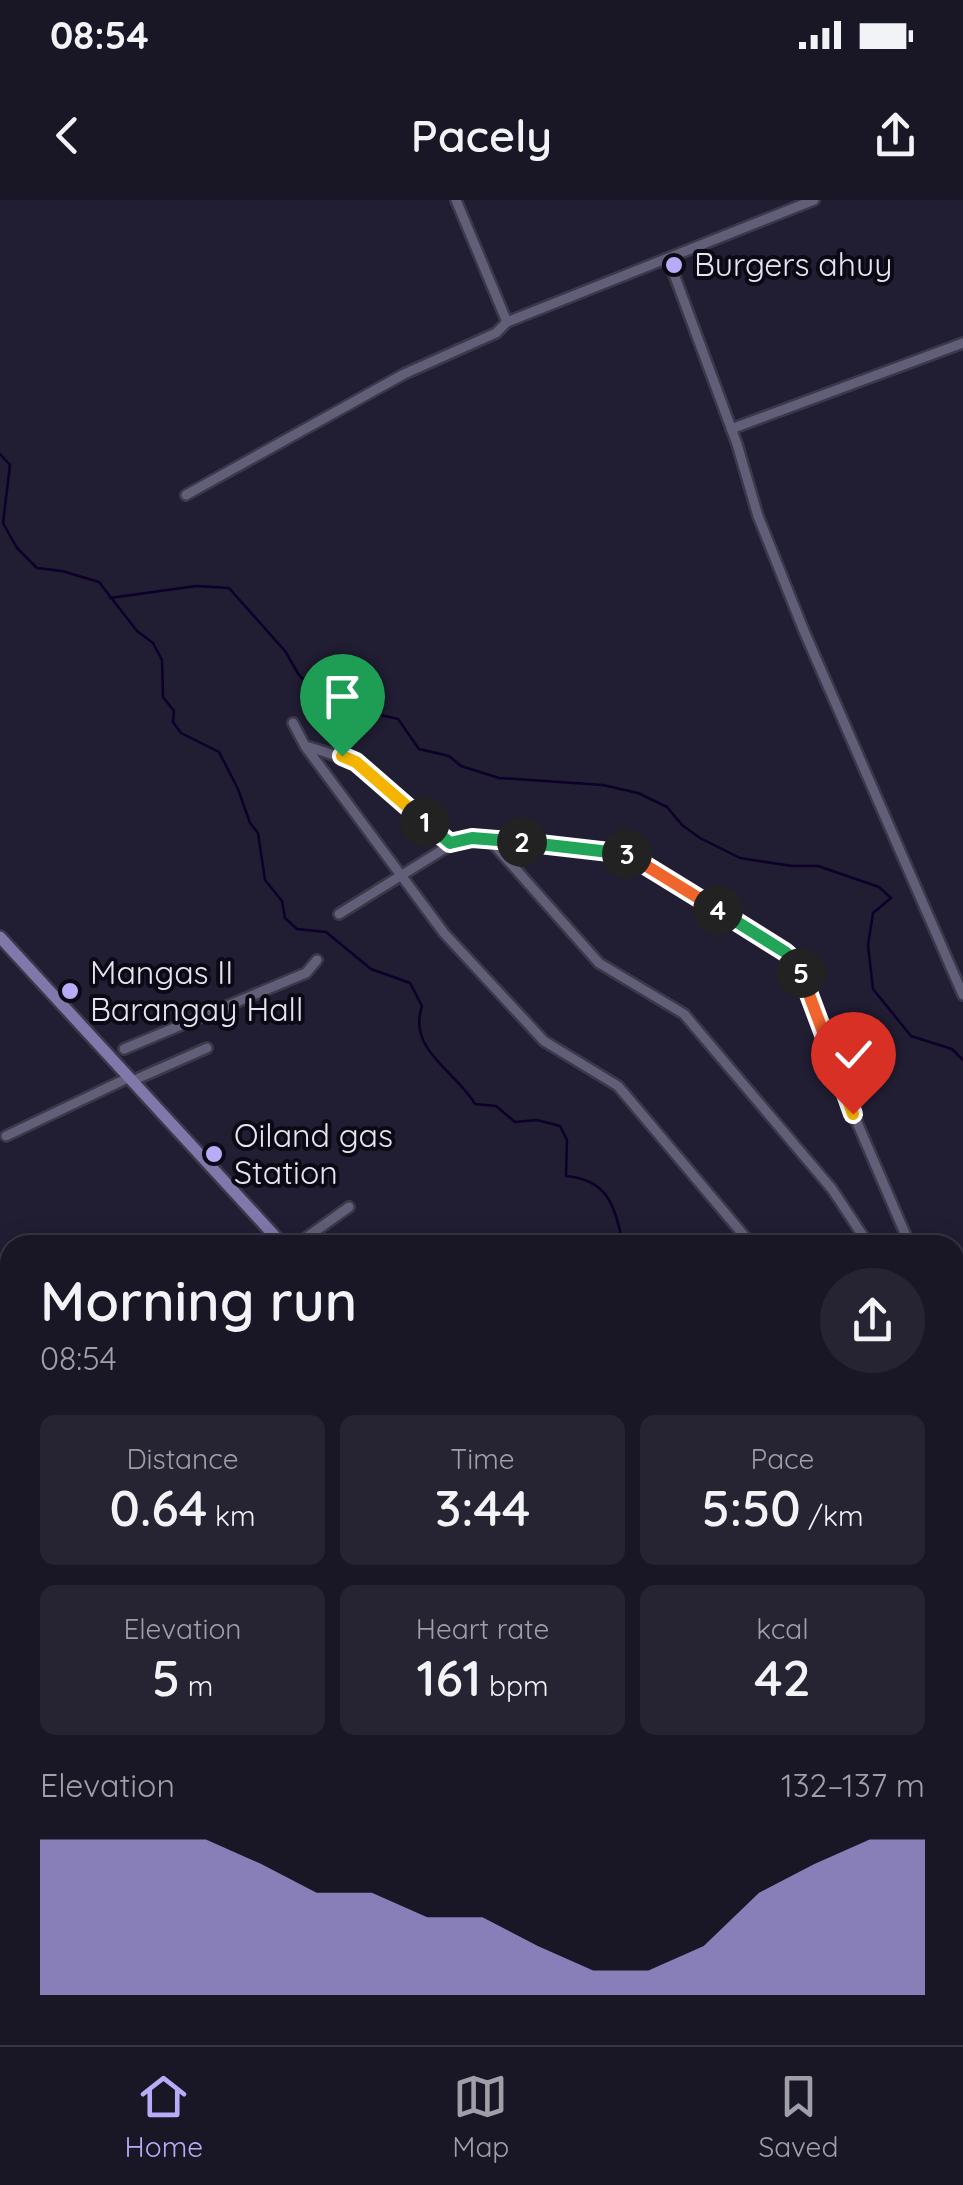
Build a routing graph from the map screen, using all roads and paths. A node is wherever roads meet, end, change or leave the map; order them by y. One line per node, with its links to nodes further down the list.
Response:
1 (456, 200): 4 (street)
2 (814, 200): 3 (street)
3 (668, 258): 4 (street); 6 (street)
4 (507, 322): 7 (street)
5 (963, 343): 6 (street)
6 (731, 429): 16 (street)
7 (186, 495)
8 (293, 723): 9 (street)
9 (306, 746): 11 (street); 12 (street)
10 (489, 839): 11 (street); 25 (street); 26 (street)
11 (450, 843): 12 (street)
12 (401, 877): 13 (street); 24 (street)
13 (339, 914)
14 (0, 938): 18 (main road)
15 (317, 960): 18 (street)
16 (963, 996)
17 (207, 1048): 19 (street)
18 (118, 1052): 19 (main road)
19 (131, 1079): 20 (street); 22 (main road)
20 (6, 1136)
21 (349, 1207): 23 (street)
22 (274, 1235)
23 (310, 1235)
24 (744, 1235)
25 (862, 1235)
26 (906, 1235)

